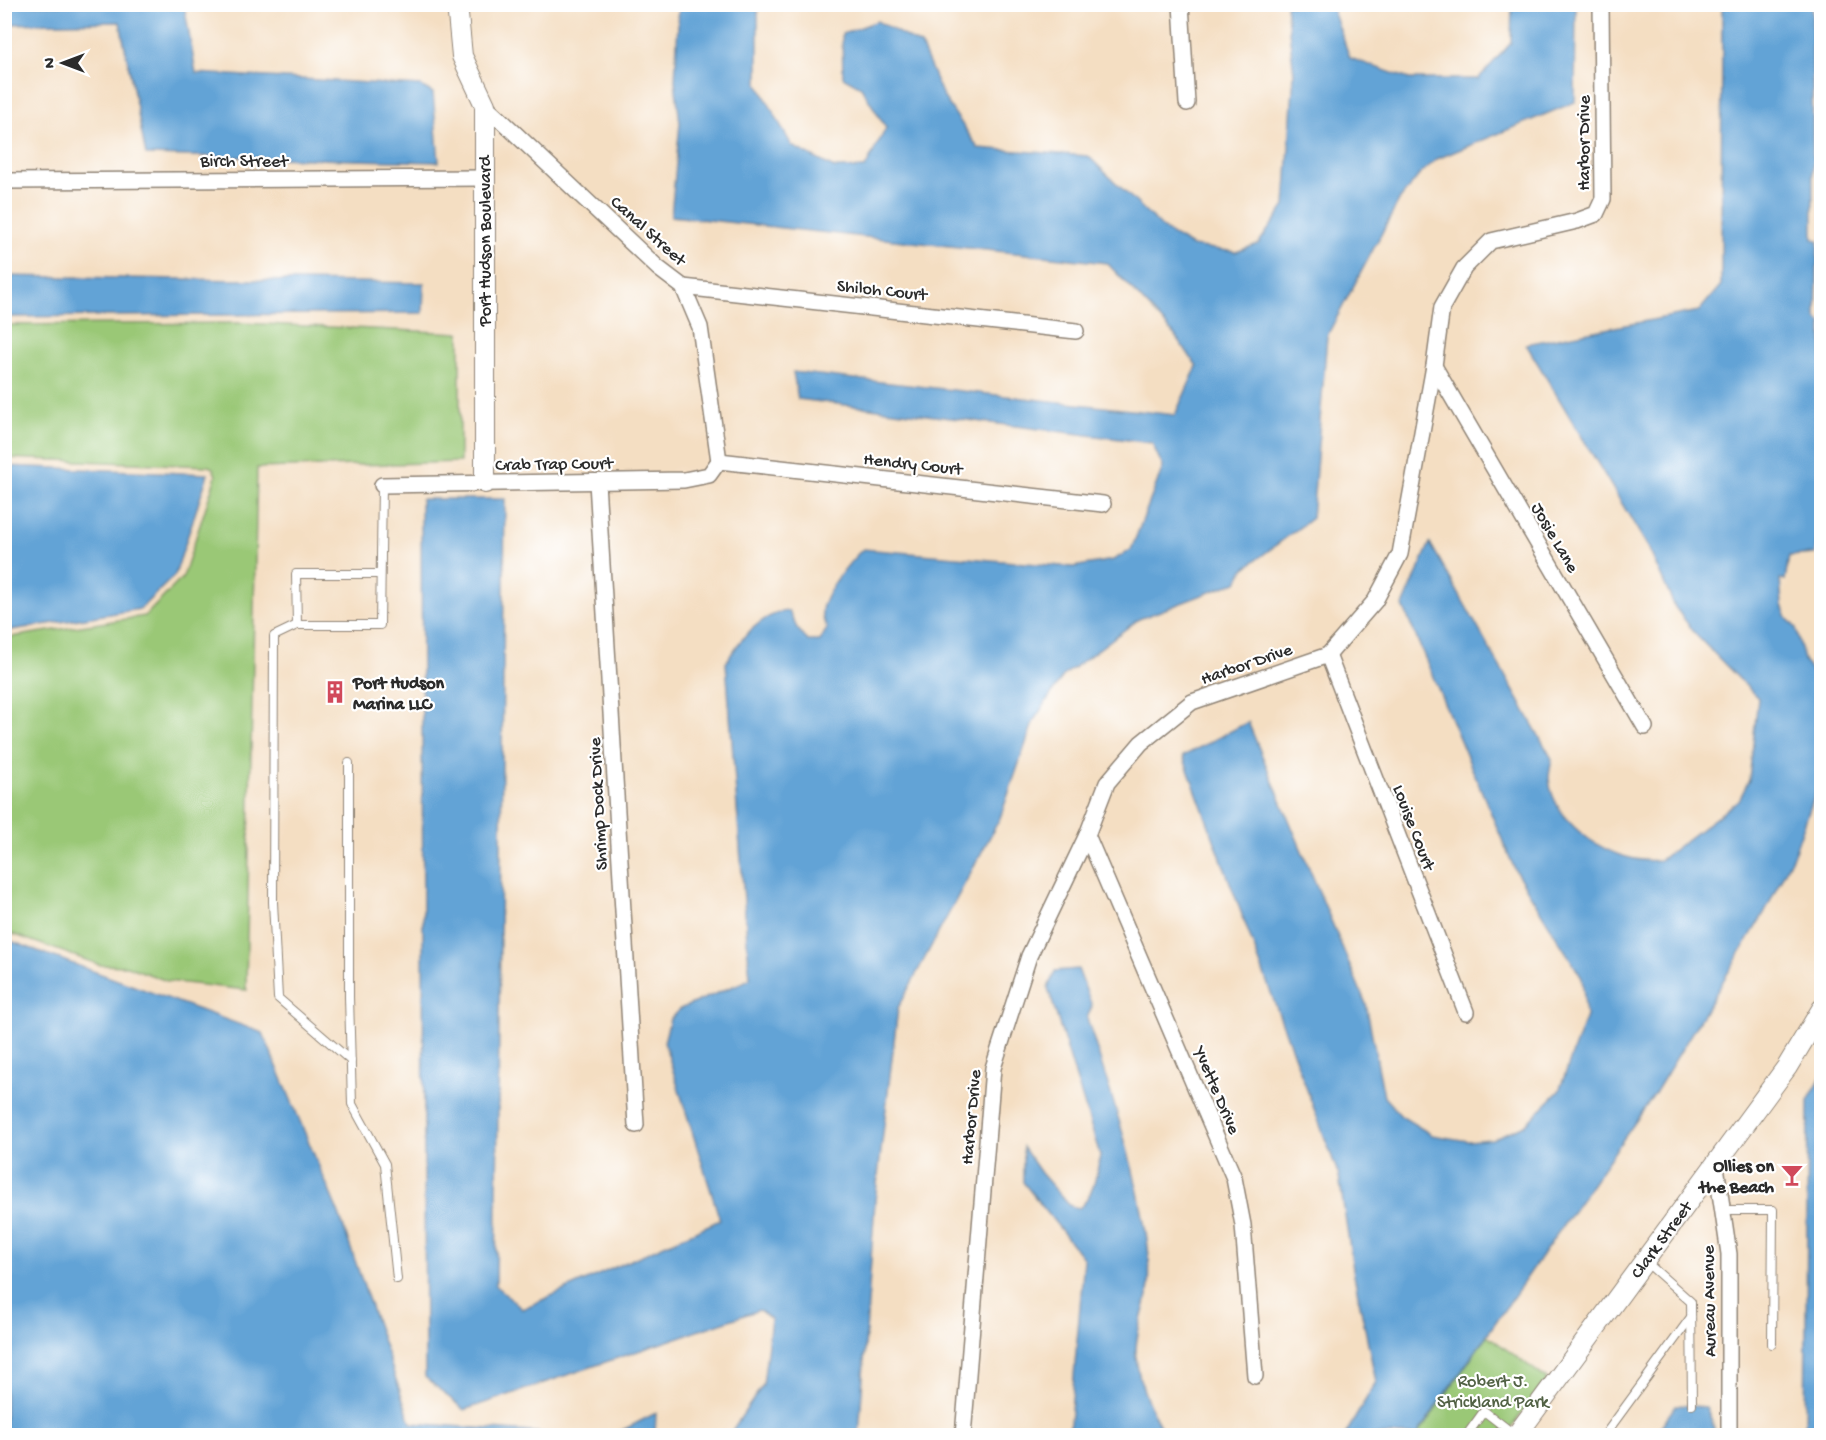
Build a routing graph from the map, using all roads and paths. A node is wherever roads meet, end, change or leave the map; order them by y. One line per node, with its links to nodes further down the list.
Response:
1 (457, 4): 5 (street, Port Hudson Boulevard)
2 (1181, 4): 4 (street)
3 (1601, 4): 10 (street, Harbor Drive)
4 (1187, 103)
5 (485, 105): 6 (street, Port Hudson Boulevard); 8 (street, Canal Street)
6 (484, 178): 7 (street, Birch Street); 13 (street, Port Hudson Boulevard)
7 (4, 181)
8 (683, 286): 9 (street, Shiloh Court); 11 (street, Canal Street)
9 (1076, 331)
10 (1434, 366): 18 (street, Harbor Drive); 19 (street, Josie Lane)
11 (718, 460): 12 (street, Crab Trap Court); 15 (street, Hendry Court)
12 (597, 482): 13 (street, Crab Trap Court); 25 (street, Shrimp Dock Drive)
13 (485, 483): 14 (street, Crab Trap Court)
14 (382, 485): 16 (lane)
15 (1103, 504)
16 (380, 574): 17 (lane); 17 (lane)
17 (297, 625): 24 (lane)
18 (1328, 656): 21 (street, Harbor Drive); 23 (street, Louise Court)
19 (1645, 727)
20 (349, 763): 24 (lane)
21 (1087, 835): 32 (street, Yvette Drive); 34 (street, Harbor Drive)
22 (1821, 1009): 26 (street, Clark Street)
23 (1466, 1012)
24 (351, 1061): 29 (lane)
25 (636, 1125)
26 (1716, 1166): 27 (street, Aureau Avenue); 28 (street, Clark Street)
27 (1723, 1210): 31 (lane); 38 (street, Aureau Avenue)
28 (1645, 1262): 30 (lane); 36 (street, Clark Street)
29 (397, 1279)
30 (1691, 1317): 33 (lane); 37 (lane)
31 (1772, 1344)
32 (1255, 1376)
33 (1692, 1405)
34 (963, 1436)
35 (1466, 1436): 36 (lane)
36 (1516, 1436)
37 (1604, 1436)
38 (1729, 1436)

